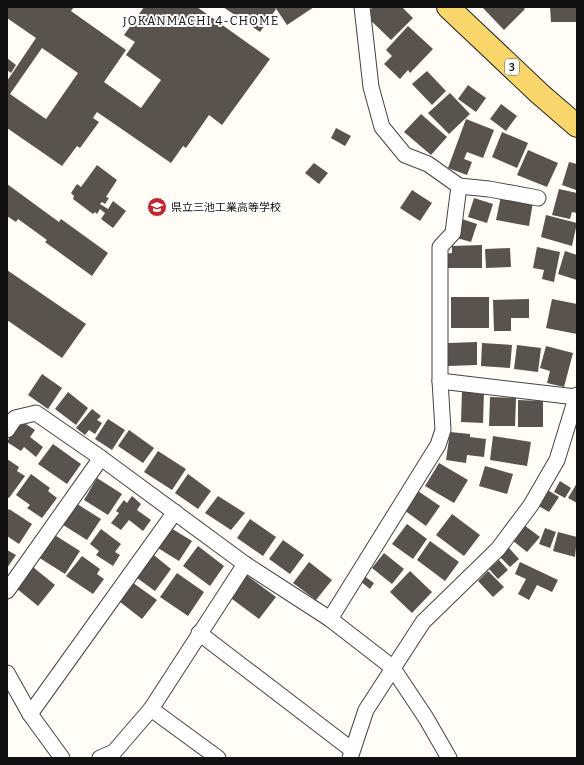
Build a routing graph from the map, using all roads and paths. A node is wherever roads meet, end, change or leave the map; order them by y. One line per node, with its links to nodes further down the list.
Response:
1 (362, 7): 4 (street)
2 (448, 7): 3 (main road, 3)
3 (577, 126)
4 (459, 186): 5 (street); 6 (street)
5 (538, 198)
6 (440, 381): 7 (street); 13 (street)
7 (577, 396): 15 (street)
8 (7, 430): 9 (street)
9 (101, 458): 10 (street); 12 (street)
10 (175, 512): 11 (street); 18 (street)
11 (245, 564): 13 (street); 14 (street)
12 (7, 591)
13 (330, 619): 15 (street)
14 (199, 633): 17 (street); 19 (street)
15 (392, 667): 19 (street); 23 (street)
16 (7, 673): 18 (street)
17 (151, 709): 21 (street); 22 (street)
18 (30, 714): 20 (street)
19 (351, 754)
20 (62, 758)
21 (100, 758)
22 (218, 758)
23 (449, 758)

